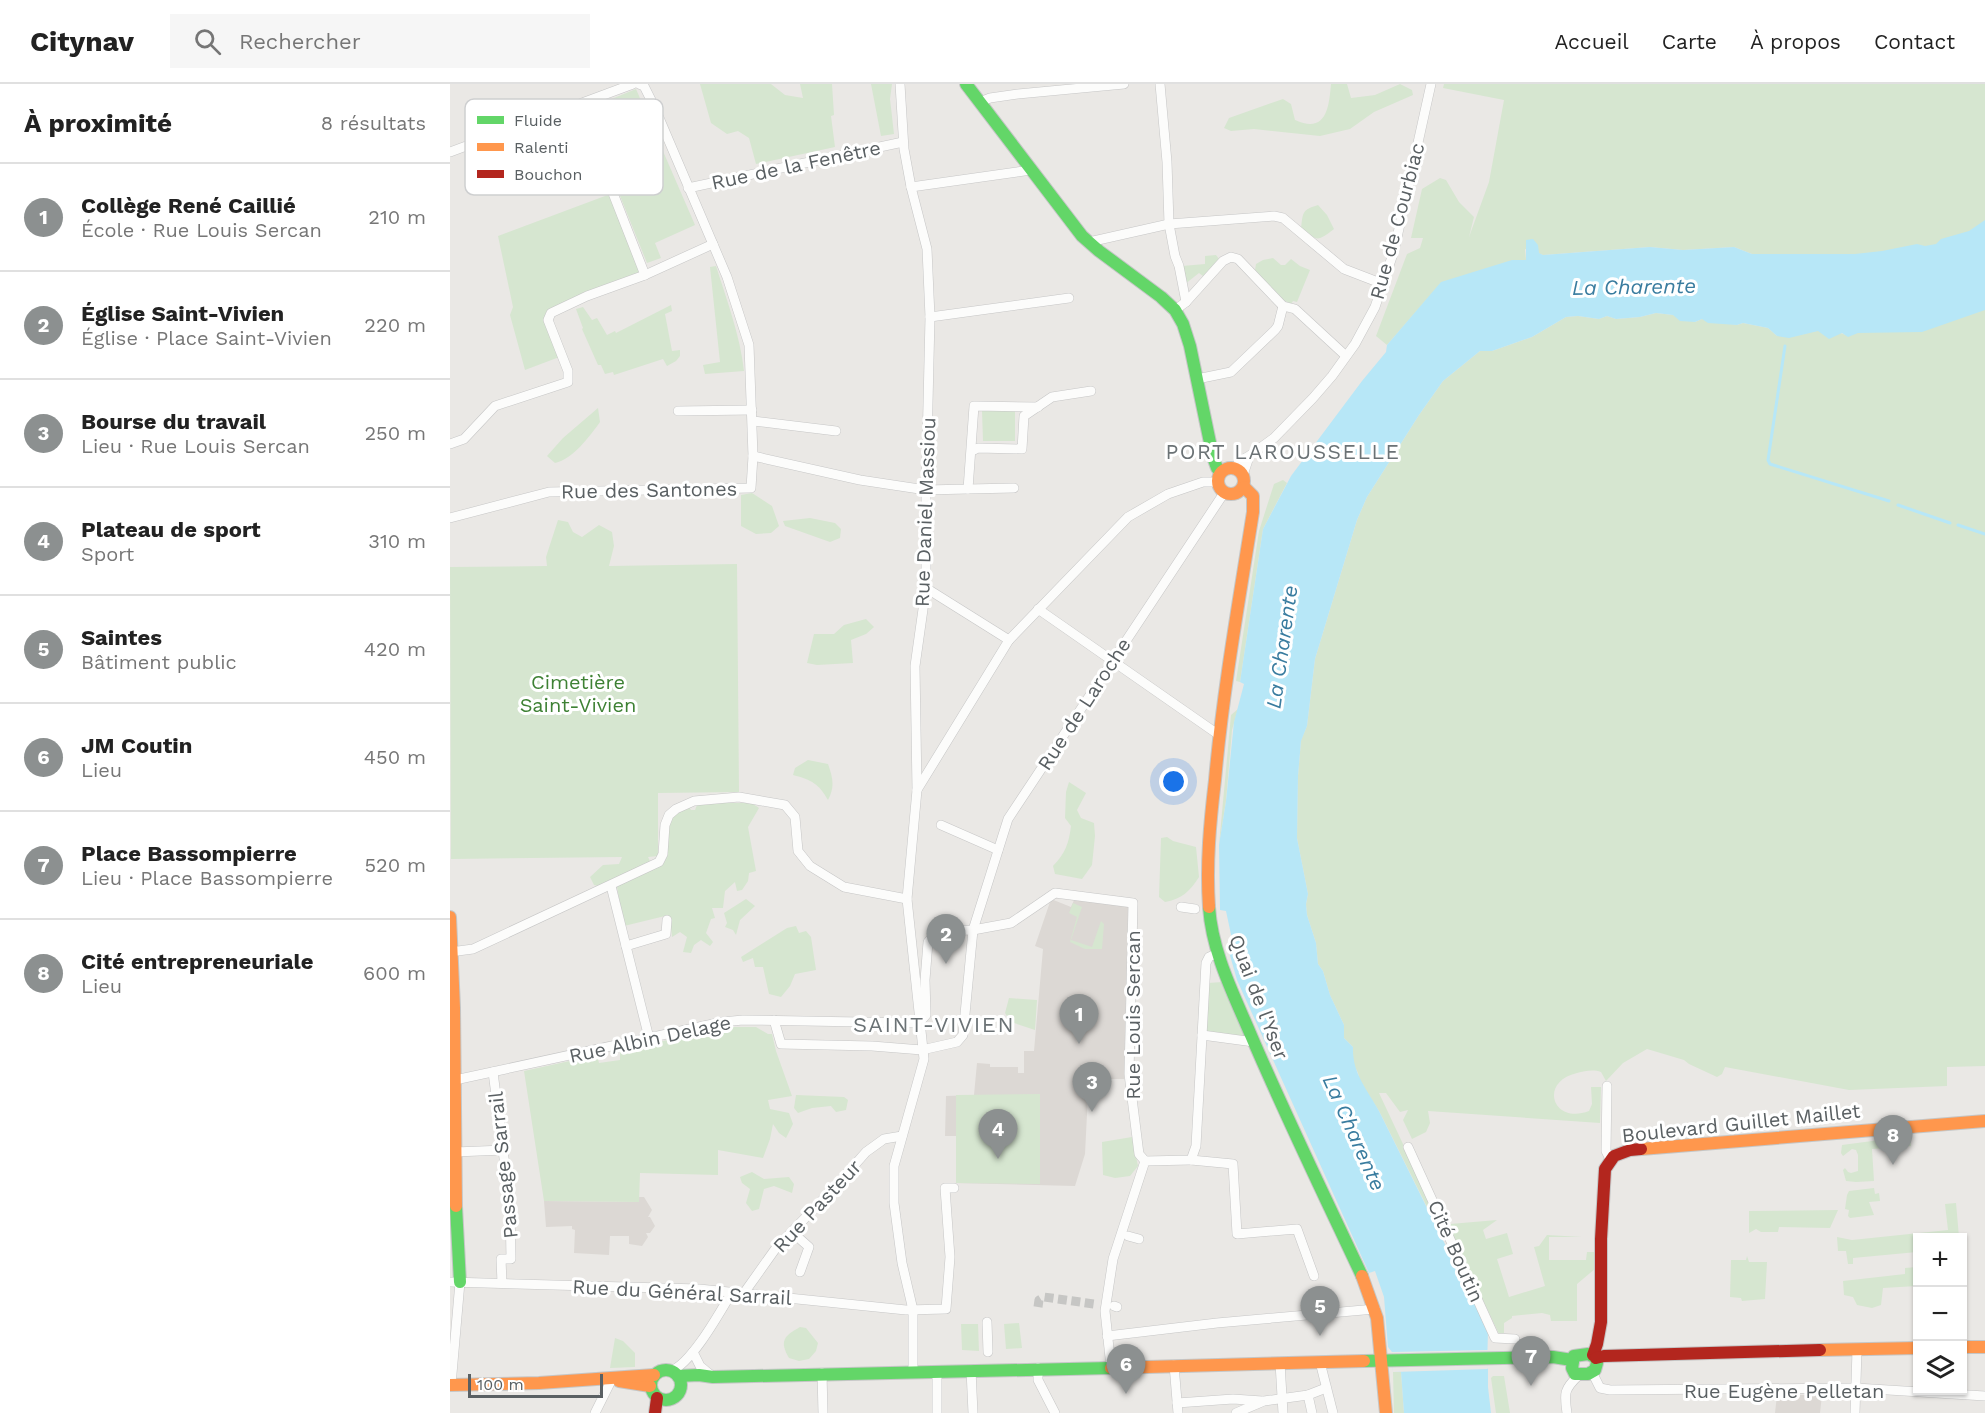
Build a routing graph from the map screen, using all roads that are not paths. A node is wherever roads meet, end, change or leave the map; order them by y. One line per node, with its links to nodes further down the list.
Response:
1 (633, 84): 8 (street)
2 (900, 84): 12 (street, Rue Daniel Massiou)
3 (966, 84): 10 (street)
4 (1124, 84): 10 (street)
5 (1160, 84): 19 (street)
6 (1431, 84): 23 (street, Rue de Courbiac)
7 (642, 85): 9 (street)
8 (593, 99)
9 (648, 99)
10 (980, 102): 15 (street)
11 (663, 132): 16 (street)
12 (903, 142): 16 (street, Rue de la Fenêtre); 17 (street, Rue Daniel Massiou)
13 (465, 146): 14 (street)
14 (450, 152)
15 (1031, 170): 17 (street); 20 (street)
16 (688, 188): 21 (street)
17 (911, 188): 28 (street, Rue Daniel Massiou)
18 (614, 195): 22 (street)
19 (1169, 224): 20 (street); 23 (street); 25 (street)
20 (1089, 242): 27 (street)
21 (713, 244): 22 (street); 33 (street)
22 (645, 275): 37 (street)
23 (1383, 284): 29 (street, Rue de Courbiac)
24 (1070, 298): 28 (street)
25 (1186, 302): 26 (street); 27 (street)
26 (1282, 306): 29 (street); 30 (street)
27 (1175, 310): 30 (street)
28 (930, 317): 44 (street, Rue Daniel Massiou)
29 (1346, 356): 40 (street, Rue de Courbiac)
30 (1197, 379): 41 (street)
31 (1092, 391): 32 (street)
32 (1038, 407): 38 (street); 38 (street)
33 (752, 410): 34 (street); 35 (street)
34 (678, 411)
35 (753, 421): 36 (street); 39 (street)
36 (836, 431)
37 (450, 444)
38 (972, 450): 43 (street)
39 (753, 456): 44 (street, Rue des Santones); 45 (street, Rue des Santones)
40 (1240, 476): 41 (street); 41 (street); 50 (street, Quai de l'Yser)
41 (1221, 482): 47 (street); 49 (street, Rue de Laroche)
42 (1014, 488): 43 (street, Rue des Santones)
43 (969, 489): 44 (street, Rue des Santones)
44 (926, 490): 46 (street, Rue Daniel Massiou)
45 (450, 518)
46 (926, 588): 48 (street); 51 (street, Rue Daniel Massiou)
47 (1038, 609): 48 (street); 49 (street)
48 (1009, 640): 51 (street)
49 (1113, 661): 50 (street); 53 (street, Rue de Laroche)
50 (1219, 735): 57 (street, Quai de l'Yser)
51 (917, 790): 55 (street, Rue Daniel Massiou)
52 (940, 825): 53 (street)
53 (998, 850): 60 (street, Rue de Laroche)
54 (611, 886): 55 (street); 61 (street); 62 (street)
55 (907, 899): 65 (street, Rue Daniel Massiou)
56 (1181, 908): 57 (street)
57 (1201, 910): 63 (street, Quai de l'Yser)
58 (450, 917): 62 (street)
59 (667, 920): 61 (street)
60 (973, 930): 65 (street); 69 (street, Rue de Laroche); 81 (street, Rue Louis Sercan)
61 (626, 946): 67 (street)
62 (451, 952): 71 (street)
63 (1218, 953): 66 (street); 68 (street, Quai de l'Yser)
64 (774, 1020): 65 (street, Rue Albin Delage); 67 (street, Rue Albin Delage); 69 (street, Rue de Laroche)
65 (920, 1023): 69 (street, Rue Daniel Massiou)
66 (1202, 1035): 68 (street); 80 (street)
67 (649, 1038): 70 (street, Rue Albin Delage)
68 (1254, 1042): 92 (street, Quai de l'Yser)
69 (922, 1050): 75 (street, Rue Daniel Massiou)
70 (493, 1072): 71 (street, Rue Albin Delage); 77 (street, Passage Sarrail)
71 (455, 1080): 73 (street)
72 (1607, 1086): 79 (street)
73 (452, 1106): 78 (street)
74 (1985, 1121): 79 (street, Boulevard Guillet Maillet)
75 (902, 1136): 83 (street, Rue Pasteur); 93 (street, Rue Daniel Massiou)
76 (1408, 1147): 96 (street, Cité Boutin)
77 (504, 1150): 78 (street); 89 (street, Passage Sarrail)
78 (455, 1152): 88 (street)
79 (1610, 1159): 102 (street)
80 (1191, 1160): 81 (street); 87 (street)
81 (1145, 1161): 84 (street)
82 (954, 1188): 93 (street, Rue du Général Sarrail)
83 (792, 1232): 86 (street); 91 (street, Rue Pasteur)
84 (1124, 1235): 85 (street); 95 (street)
85 (1139, 1239)
86 (800, 1272)
87 (1314, 1276)
88 (455, 1282): 89 (street, Rue du Général Sarrail); 121 (street)
89 (502, 1283): 90 (street, Rue du Général Sarrail)
90 (732, 1292): 91 (street, Rue du Général Sarrail); 101 (street)
91 (744, 1293): 93 (street, Rue du Général Sarrail)
92 (1374, 1309): 95 (street); 105 (street, Quai de l'Yser)
93 (913, 1310): 112 (street, Rue Daniel Massiou)
94 (987, 1322): 104 (street)
95 (1107, 1336): 109 (street)
96 (1515, 1339)
97 (1967, 1347): 98 (street)
98 (1985, 1347)
99 (1913, 1348): 100 (street)
100 (1857, 1350): 102 (street); 123 (street)
101 (693, 1352): 117 (street); 118 (street)
102 (1594, 1357): 103 (street); 115 (street)
103 (1572, 1360): 105 (street); 116 (street)
104 (989, 1361): 110 (street); 111 (street)
105 (1381, 1361): 106 (street); 143 (street, Quai de l'Yser)
106 (1320, 1362): 107 (street); 122 (street)
107 (1280, 1363): 108 (street); 128 (street)
108 (1174, 1365): 109 (street); 131 (street)
109 (1110, 1366): 110 (street)
110 (1038, 1368): 138 (street)
111 (971, 1370): 113 (street); 137 (street)
112 (912, 1371): 113 (street); 114 (street)
113 (937, 1371): 136 (street)
114 (822, 1373): 117 (street); 135 (street)
115 (1593, 1374): 116 (street); 123 (street, Rue Eugène Pelletan)
116 (1580, 1376): 144 (street)
117 (713, 1377): 118 (street)
118 (676, 1378): 120 (street); 129 (street)
119 (612, 1379): 120 (street); 121 (street); 132 (street)
120 (652, 1381): 127 (street)
121 (450, 1385): 124 (street)
122 (1326, 1388): 125 (street); 142 (street)
123 (1856, 1389): 126 (street, Rue Eugène Pelletan); 145 (street)
124 (450, 1392)
125 (1308, 1395): 128 (street); 141 (street)
126 (1985, 1396)
127 (657, 1398): 129 (street); 133 (street)
128 (1282, 1399): 130 (street); 140 (street)
129 (672, 1400): 134 (street)
130 (1264, 1401): 131 (street); 139 (street)
131 (1178, 1408)
132 (595, 1413)
133 (654, 1413)
134 (667, 1413)
135 (823, 1413)
136 (937, 1413)
137 (973, 1413)
138 (1055, 1413)
139 (1236, 1413)
140 (1283, 1413)
141 (1311, 1413)
142 (1333, 1413)
143 (1386, 1413)
144 (1567, 1413)
145 (1855, 1413)

